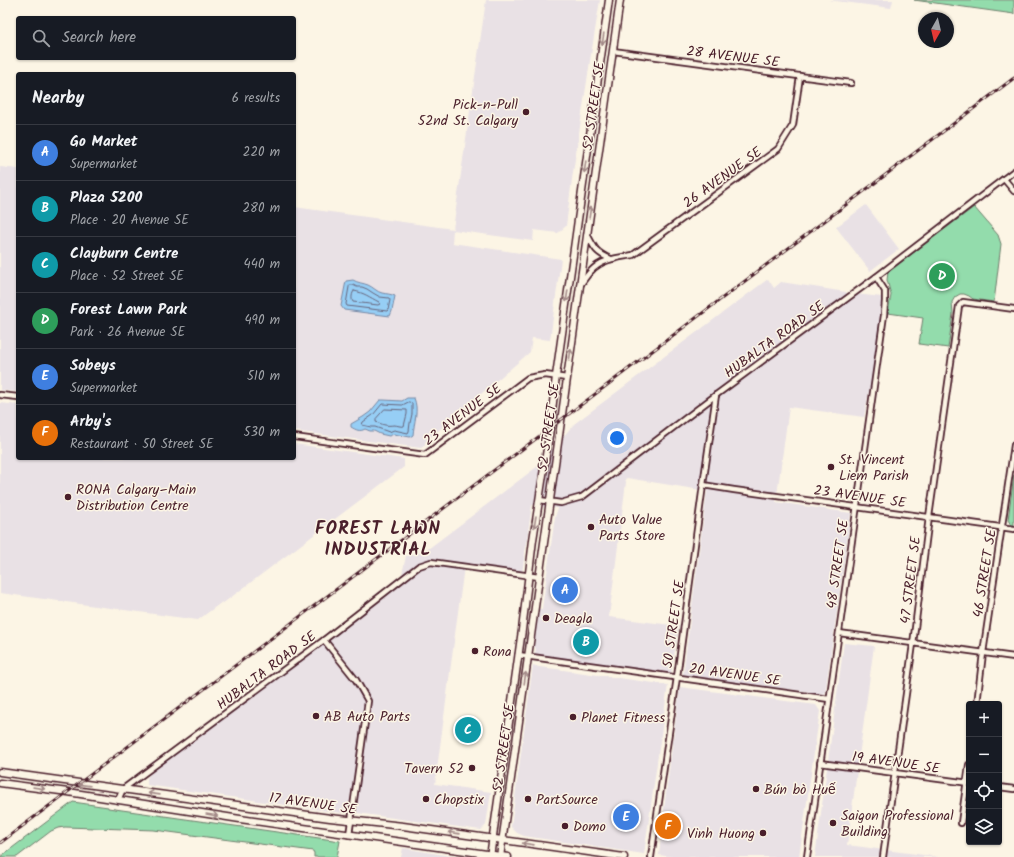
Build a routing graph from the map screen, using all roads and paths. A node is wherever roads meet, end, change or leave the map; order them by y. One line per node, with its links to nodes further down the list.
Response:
1 (609, 0): 14 (main road, 52 STREET SE, one-way to 14)
2 (620, 0): 3 (main road, 52 STREET SE)
3 (613, 51): 4 (street, 28 AVENUE SE); 9 (main road, 52 STREET SE, one-way to 3)
4 (800, 76): 5 (street, 28 AVENUE SE); 10 (street, 26 AVENUE SE)
5 (851, 83)
6 (1014, 171): 7 (street, HUBALTA ROAD SE)
7 (1004, 179): 8 (street); 11 (street, HUBALTA ROAD SE)
8 (1014, 191)
9 (587, 234): 10 (street); 12 (main road, 52 STREET SE)
10 (611, 259): 12 (street, 26 AVENUE SE)
11 (876, 277): 17 (street, HUBALTA ROAD SE); 24 (street, 48 STREET SE)
12 (580, 286): 15 (main road, 52 STREET SE, one-way to 12)
13 (1014, 309): 25 (street, 47 STREET SE)
14 (556, 376): 15 (street, 23 AVENUE SE); 19 (street, 23 AVENUE SE); 22 (main road, 52 STREET SE)
15 (567, 378): 23 (main road, 52 STREET SE)
16 (0, 395): 18 (street)
17 (716, 395): 21 (street, 50 STREET SE); 23 (street, HUBALTA ROAD SE)
18 (16, 397)
19 (296, 437)
20 (1014, 445): 26 (street, 46 STREET SE)
21 (703, 485): 24 (street, 23 AVENUE SE); 37 (street, 50 STREET SE)
22 (539, 500): 23 (street, HUBALTA ROAD SE); 28 (main road, 52 STREET SE, one-way to 28)
23 (550, 502): 29 (main road, 52 STREET SE)
24 (857, 507): 25 (street, 23 AVENUE SE); 30 (street, 48 STREET SE)
25 (929, 517): 26 (street, 23 AVENUE SE); 32 (street, 47 STREET SE)
26 (1002, 527): 27 (street, 23 AVENUE SE); 33 (street, 46 STREET SE)
27 (1014, 529)
28 (528, 576): 29 (street); 31 (street, HUBALTA ROAD SE); 34 (main road, 52 STREET SE)
29 (539, 577): 35 (main road, 52 STREET SE)
30 (839, 633): 32 (street); 38 (street, 48 STREET SE)
31 (324, 640): 46 (street, HUBALTA ROAD SE); 50 (street)
32 (913, 644): 33 (street); 42 (street, 47 STREET SE)
33 (983, 653): 36 (street); 39 (street, 46 STREET SE)
34 (518, 655): 35 (street, 20 AVENUE SE); 53 (main road, 52 STREET SE)
35 (528, 656): 37 (street, 20 AVENUE SE); 54 (main road, 52 STREET SE, one-way to 35)
36 (1014, 657)
37 (677, 677): 38 (street, 20 AVENUE SE); 59 (street, 50 STREET SE)
38 (829, 699): 40 (street, 48 STREET SE)
39 (977, 701)
40 (820, 763): 42 (street, 19 AVENUE SE); 60 (street, 48 STREET SE)
41 (0, 772): 46 (main road, 17 AVENUE SE, one-way to 41)
42 (895, 773): 44 (street, 19 AVENUE SE); 61 (street, 47 STREET SE)
43 (0, 783): 49 (main road, 17 AVENUE SE, one-way to 49)
44 (966, 783)
45 (1002, 787): 47 (street)
46 (123, 789): 49 (street, HUBALTA ROAD SE); 50 (main road, 17 AVENUE SE, one-way to 46)
47 (1014, 789)
48 (966, 794): 51 (street)
49 (118, 800): 52 (main road, 17 AVENUE SE, one-way to 52)
50 (351, 820): 52 (street); 53 (main road, 17 AVENUE SE, one-way to 50)
51 (961, 823)
52 (349, 835): 55 (main road, 17 AVENUE SE)
53 (493, 838): 54 (main road, 17 AVENUE SE); 55 (main road, 52 STREET SE)
54 (503, 840): 56 (main road, 52 STREET SE); 58 (main road, 17 AVENUE SE, one-way to 54)
55 (490, 856): 56 (main road, 17 AVENUE SE)
56 (500, 856): 57 (main road, 17 AVENUE SE)
57 (508, 857)
58 (624, 857)
59 (651, 857)
60 (807, 857)
61 (883, 857)

